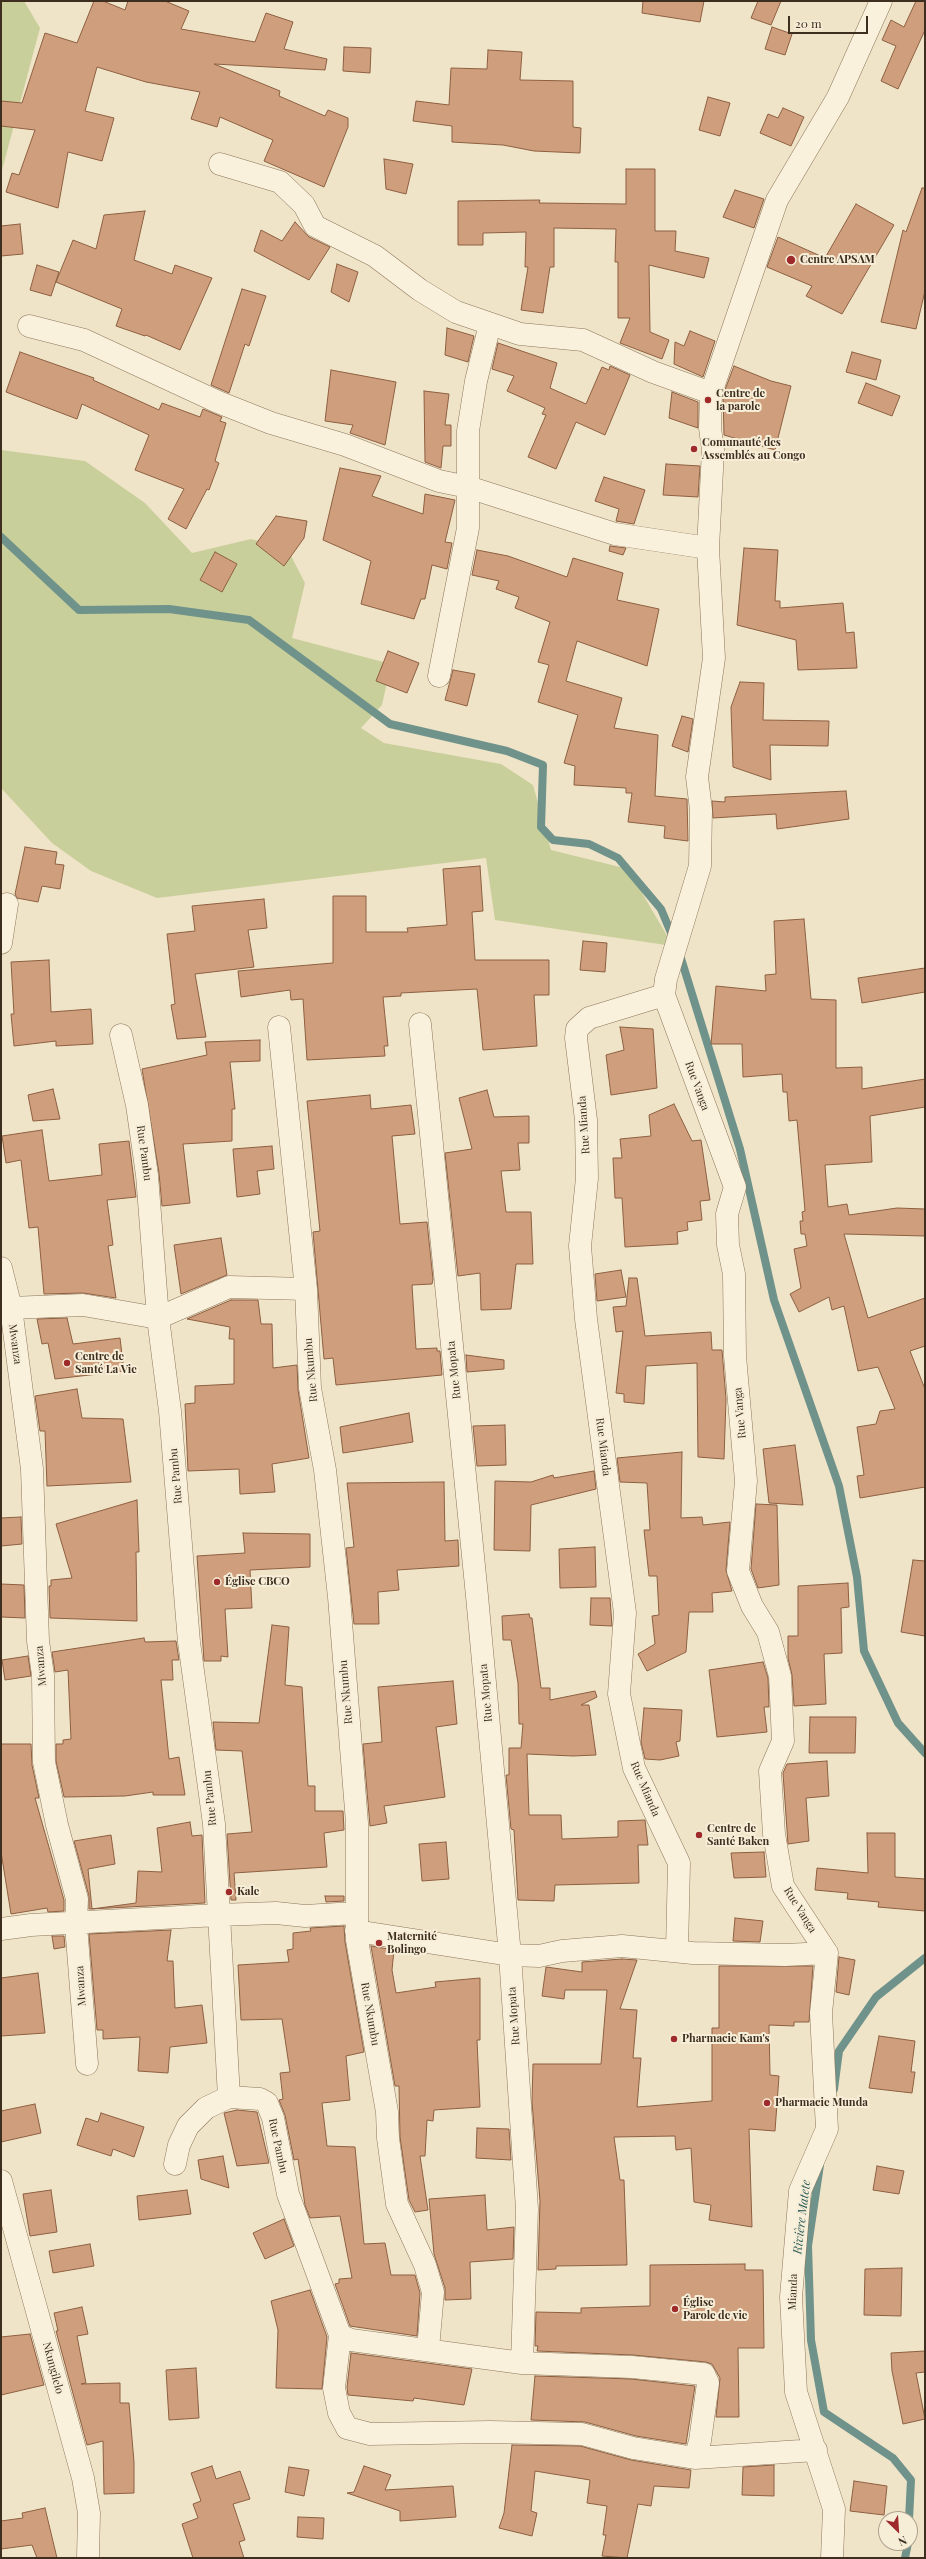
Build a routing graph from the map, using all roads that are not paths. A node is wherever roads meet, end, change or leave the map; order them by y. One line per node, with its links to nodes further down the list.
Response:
1 (881, 1): 5 (street, Rue Vanga)
2 (220, 164): 3 (street)
3 (490, 324): 5 (street); 6 (street)
4 (29, 326): 6 (street)
5 (711, 393): 7 (street, Rue Vanga)
6 (468, 488): 7 (street); 8 (street)
7 (708, 548): 11 (street, Rue Vanga)
8 (438, 676)
9 (7, 904): 10 (street)
10 (1, 943)
11 (664, 996): 23 (street, Rue Mianda); 24 (street, Rue Vanga)
12 (420, 1024): 25 (street, Rue Mopata)
13 (279, 1027): 16 (street, Rue Nkumbu)
14 (121, 1035): 18 (street, Rue Pambu)
15 (1, 1268): 17 (street, Mwanza)
16 (306, 1289): 18 (street); 20 (street, Rue Nkumbu)
17 (11, 1308): 18 (street); 21 (street, Mwanza)
18 (158, 1318): 19 (street, Rue Pambu)
19 (218, 1915): 20 (street); 21 (street); 27 (street, Rue Pambu)
20 (356, 1922): 25 (street); 31 (street, Rue Nkumbu)
21 (76, 1924): 22 (street); 26 (street, Mwanza)
22 (1, 1929)
23 (677, 1950): 24 (street); 25 (street)
24 (827, 1953): 33 (street, Mianda)
25 (510, 1955): 32 (street, Rue Mopata)
26 (87, 2064)
27 (229, 2097): 28 (street); 30 (street, Rue Pambu)
28 (175, 2164)
29 (1, 2181): 35 (street, Nkungilelo)
30 (340, 2335): 31 (street); 34 (street)
31 (428, 2349): 32 (street)
32 (522, 2363): 34 (street)
33 (816, 2450): 34 (street); 36 (street, Mianda)
34 (695, 2458)
35 (88, 2558)
36 (832, 2558)

